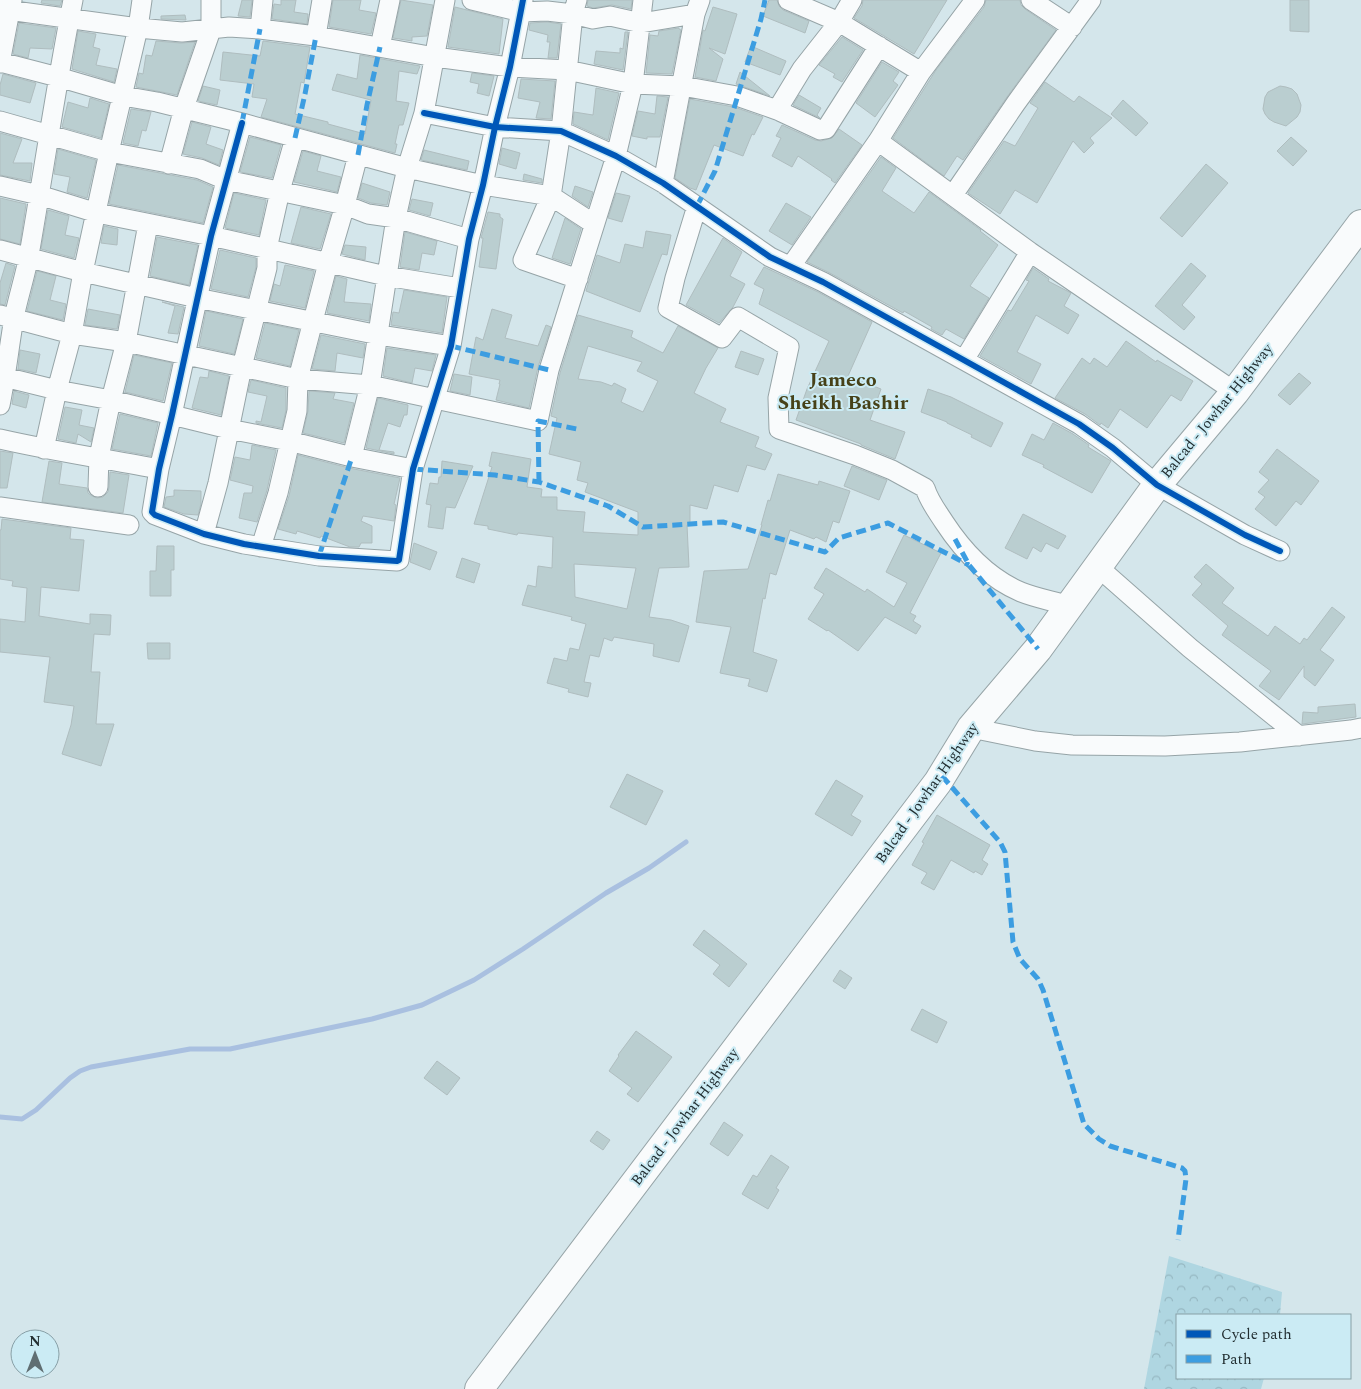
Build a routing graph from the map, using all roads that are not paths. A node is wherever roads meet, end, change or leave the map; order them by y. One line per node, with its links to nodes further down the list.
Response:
1 (142, 0): 22 (street)
2 (211, 0): 24 (street)
3 (263, 0): 23 (street)
4 (322, 0): 25 (street)
5 (390, 0): 27 (street)
6 (445, 0): 28 (street)
7 (472, 0): 15 (street)
8 (643, 0): 20 (street)
9 (788, 0): 19 (street)
10 (852, 0): 19 (street)
11 (975, 0): 32 (street)
12 (1031, 0): 21 (street)
13 (1091, 0): 21 (street)
14 (7, 6): 18 (street); 29 (street)
15 (522, 6): 16 (street); 30 (street)
16 (575, 7): 20 (street); 31 (street)
17 (697, 7): 20 (street); 35 (street)
18 (71, 9): 22 (street); 33 (street)
19 (839, 22): 26 (street); 38 (street)
20 (641, 23): 34 (street)
21 (1072, 27): 58 (street)
22 (138, 28): 24 (street); 36 (street)
23 (260, 29): 24 (street); 25 (street)
24 (211, 30): 37 (street)
25 (316, 36): 27 (street)
26 (878, 46): 32 (street); 38 (street)
27 (380, 47): 28 (street)
28 (435, 57): 30 (street); 39 (street)
29 (0, 62): 33 (street)
30 (510, 67): 31 (street); 42 (street)
31 (567, 70): 34 (street); 43 (street)
32 (922, 72): 46 (street)
33 (58, 77): 36 (street); 44 (street)
34 (633, 84): 35 (street); 49 (street)
35 (682, 86): 38 (street); 53 (street)
36 (123, 96): 37 (street); 47 (street)
37 (184, 108): 41 (street); 50 (street)
38 (777, 110)
39 (424, 113): 42 (street); 51 (street)
40 (0, 121): 44 (street)
41 (242, 123): 45 (street); 52 (street)
42 (495, 127): 43 (street); 54 (street)
43 (561, 131): 49 (street); 59 (street)
44 (50, 135): 47 (street); 57 (street)
45 (295, 138): 48 (street); 56 (street)
46 (878, 141): 58 (street); 74 (street)
47 (109, 152): 50 (street); 62 (street)
48 (358, 155): 51 (street); 60 (street)
49 (616, 156): 53 (street); 65 (street)
50 (169, 164): 52 (street)
51 (407, 168): 54 (street); 63 (street)
52 (226, 180): 56 (street); 67 (street)
53 (663, 183): 61 (street)
54 (483, 185): 59 (street); 68 (street)
55 (0, 186): 57 (street)
56 (280, 191): 60 (street); 69 (street)
57 (39, 195): 62 (street); 72 (street)
58 (953, 195): 71 (street)
59 (550, 196): 65 (street); 77 (street)
60 (345, 205): 63 (street); 73 (street)
61 (697, 206): 74 (street); 116 (street)
62 (97, 213): 64 (street); 75 (street)
63 (396, 218): 68 (street); 76 (street)
64 (148, 224): 67 (street); 78 (street)
65 (594, 224): 77 (street)
66 (1361, 224): 95 (main road, Balcad - Jowhar Highway)
67 (211, 236): 69 (street); 80 (street)
68 (469, 238): 79 (street)
69 (266, 249): 73 (street); 81 (street)
70 (0, 250): 72 (street)
71 (1030, 252): 89 (street); 95 (street)
72 (28, 258): 75 (street); 82 (street)
73 (328, 264): 76 (street); 83 (street)
74 (791, 266): 89 (street)
75 (83, 272): 78 (street); 84 (street)
76 (386, 276): 79 (street); 85 (street)
77 (578, 279): 96 (street)
78 (138, 284): 80 (street); 86 (street)
79 (460, 288): 87 (street)
80 (197, 298): 81 (street); 88 (street)
81 (257, 310): 83 (street); 90 (street)
82 (7, 316): 84 (street); 91 (street)
83 (313, 322): 85 (street); 92 (street)
84 (72, 334): 86 (street); 94 (street)
85 (378, 335): 87 (street); 93 (street)
86 (126, 342): 88 (street); 97 (street)
87 (451, 346): 96 (street)
88 (186, 355): 90 (street); 99 (street)
89 (964, 360): 108 (street)
90 (242, 367): 92 (street); 100 (street)
91 (3, 377): 94 (street); 98 (street)
92 (298, 379): 93 (street); 102 (street)
93 (370, 385): 96 (street); 105 (street)
94 (57, 390): 97 (street); 103 (street)
95 (1235, 392): 108 (main road, Balcad - Jowhar Highway)
96 (435, 398): 107 (street)
97 (111, 400): 99 (street); 104 (street)
98 (0, 405)
99 (172, 415): 100 (street); 106 (street)
100 (229, 430): 102 (street); 112 (street)
101 (0, 438): 103 (street)
102 (289, 441): 105 (street); 113 (street)
103 (44, 449): 104 (street)
104 (99, 457): 106 (street); 109 (street)
105 (352, 457): 107 (street)
106 (159, 469): 112 (street)
107 (413, 469): 113 (street)
108 (1157, 485): 114 (street); 115 (main road, Balcad - Jowhar Highway)
109 (98, 487)
110 (0, 507): 111 (street)
111 (129, 525)
112 (204, 534): 113 (street)
113 (262, 547)
114 (1280, 552)
115 (1098, 567): 116 (main road, Balcad - Jowhar Highway); 119 (street)
116 (1069, 606): 117 (main road, Balcad - Jowhar Highway)
117 (971, 728): 119 (street); 120 (main road, Balcad - Jowhar Highway)
118 (1361, 728): 119 (street)
119 (1299, 736)
120 (479, 1389)

